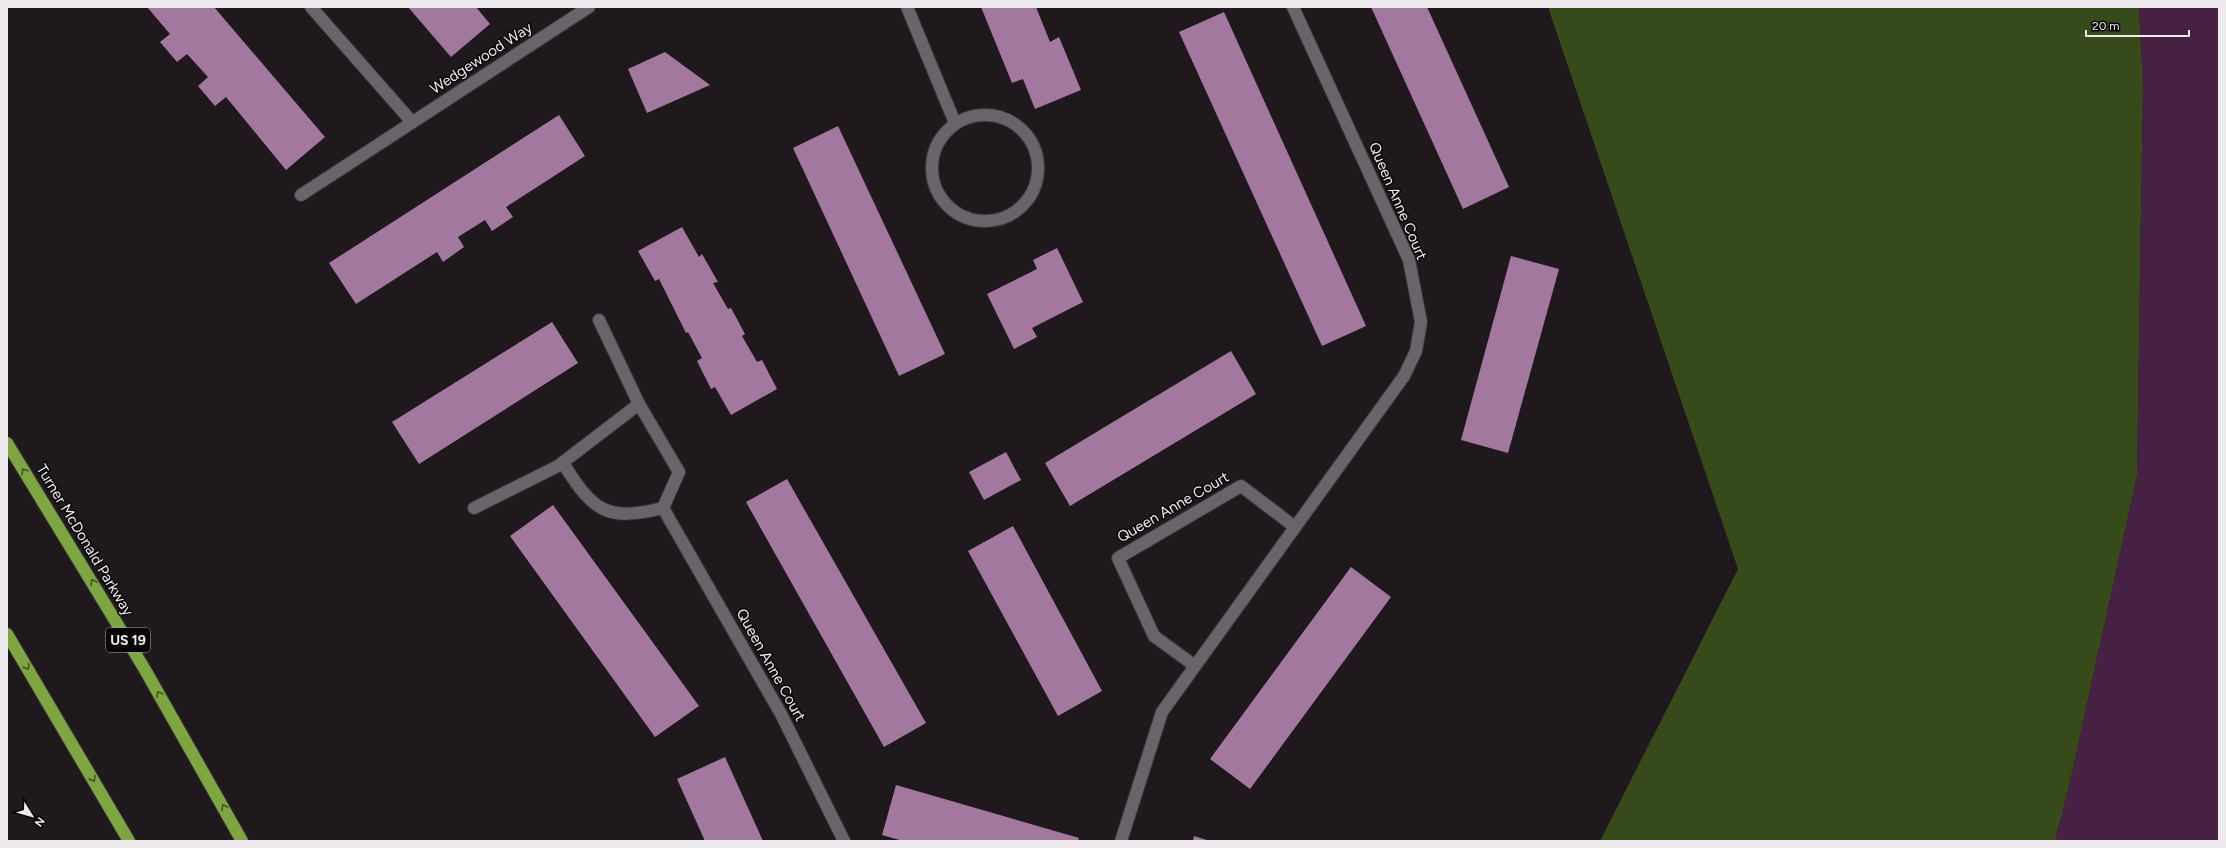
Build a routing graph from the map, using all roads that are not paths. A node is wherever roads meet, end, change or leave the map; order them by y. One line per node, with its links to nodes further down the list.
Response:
1 (311, 7): 5 (street)
2 (588, 7): 5 (street, Wedgewood Way)
3 (907, 7): 6 (street)
4 (1293, 7): 14 (street, Queen Anne Court)
5 (412, 122): 7 (street, Wedgewood Way)
6 (955, 123): 6 (street)
7 (301, 195)
8 (599, 320): 9 (street)
9 (639, 404): 11 (street); 13 (street)
10 (7, 443): 18 (highway, Turner McDonald Parkway / US 19, one-way to 10)
11 (563, 463): 12 (street); 13 (street)
12 (474, 508)
13 (663, 508): 19 (street, Queen Anne Court)
14 (1295, 527): 16 (street, Queen Anne Court); 16 (street, Queen Anne Court)
15 (7, 634): 17 (highway, one-way to 17)
16 (1195, 666): 20 (street, Queen Anne Court)
17 (129, 841)
18 (242, 841)
19 (844, 841)
20 (1121, 841)

